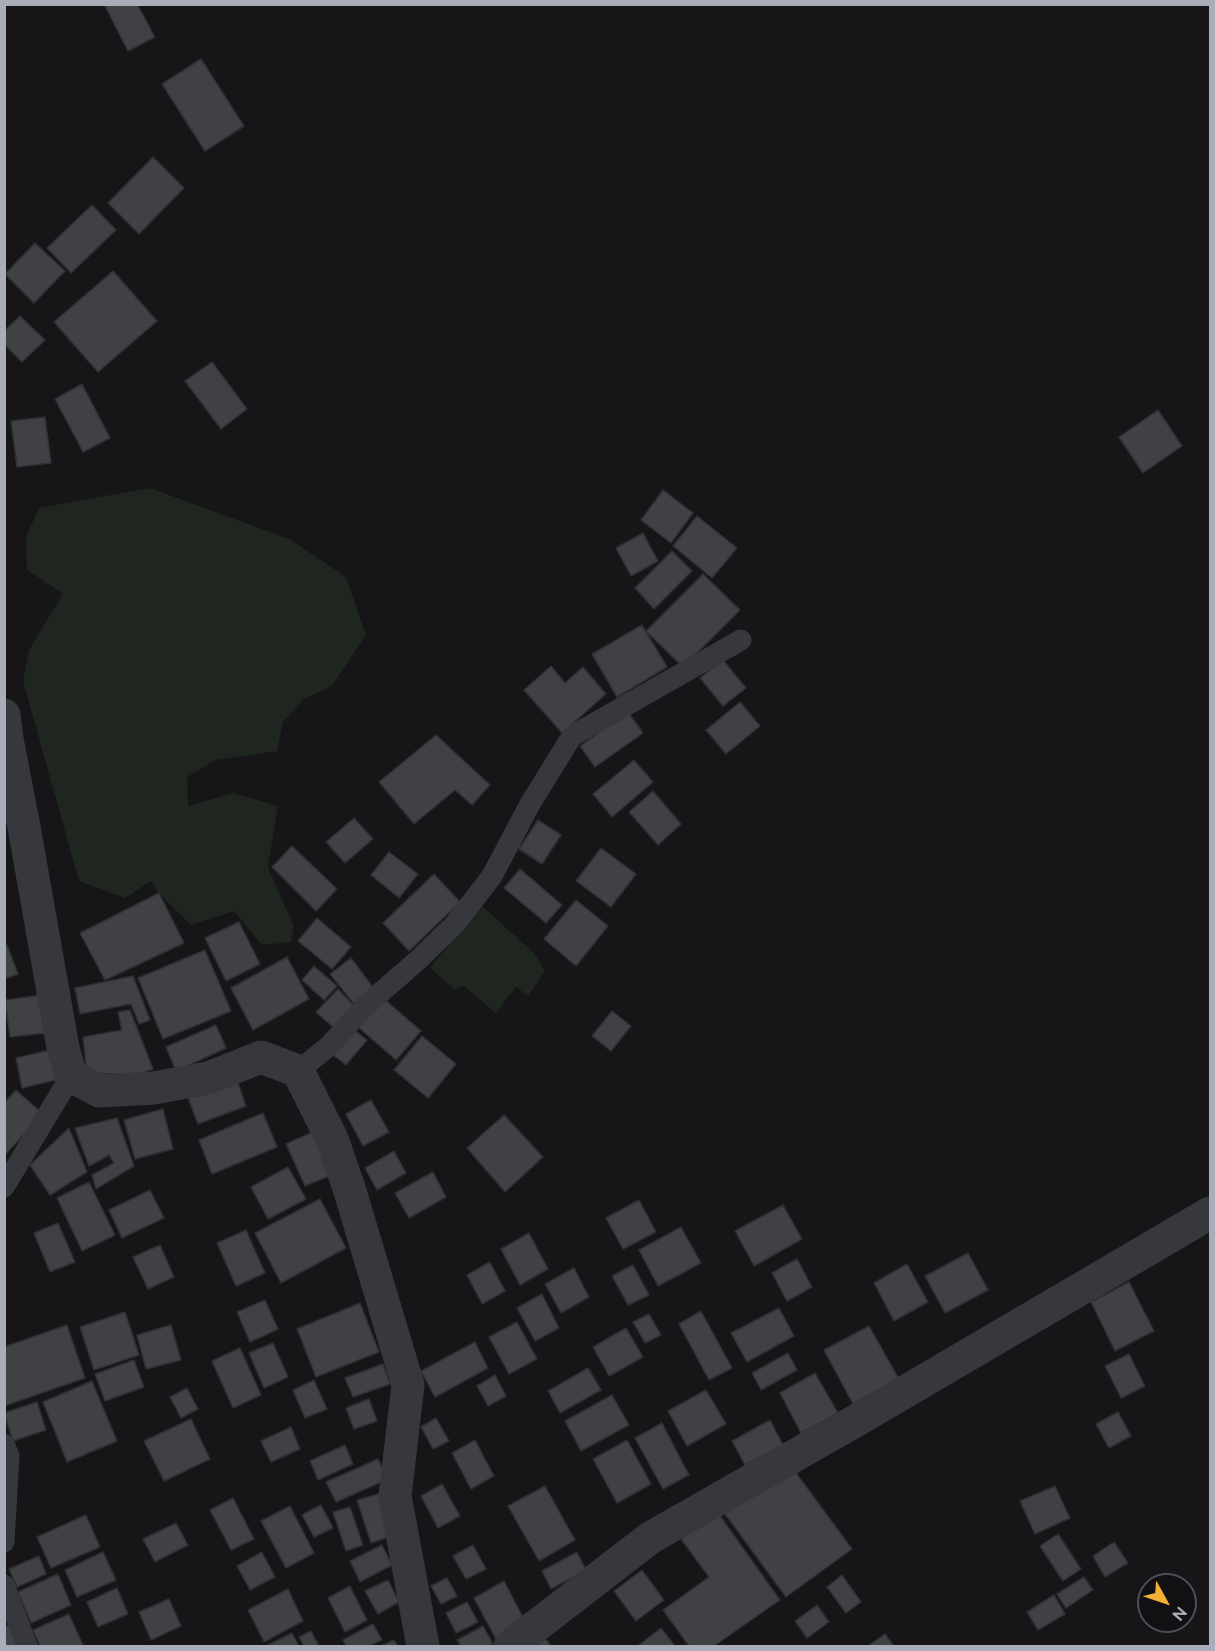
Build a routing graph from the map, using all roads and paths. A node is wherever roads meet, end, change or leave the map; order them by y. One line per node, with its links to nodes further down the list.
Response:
1 (741, 640): 3 (lane)
2 (4, 715): 4 (street)
3 (298, 1071): 4 (street); 11 (street)
4 (71, 1076): 5 (lane)
5 (4, 1187)
6 (1210, 1213): 12 (street)
7 (4, 1443): 8 (lane)
8 (4, 1542)
9 (4, 1585): 10 (lane)
10 (27, 1647)
11 (423, 1647)
12 (510, 1647)

